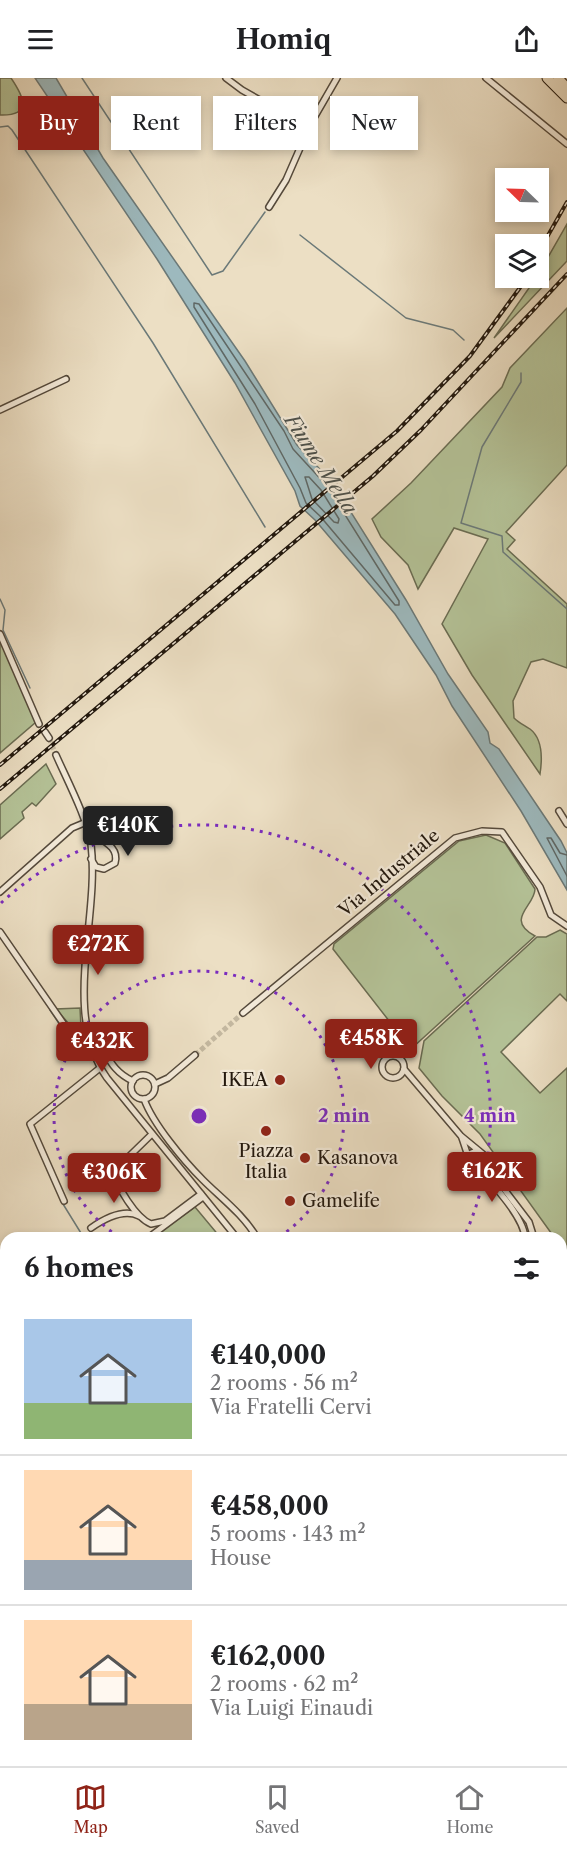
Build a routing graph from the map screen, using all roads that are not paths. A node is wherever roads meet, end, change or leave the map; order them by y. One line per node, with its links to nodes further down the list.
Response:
1 (226, 78): 7 (street)
2 (338, 78): 9 (street)
3 (486, 78): 10 (street)
4 (547, 78): 8 (highway)
5 (558, 78): 6 (highway)
6 (567, 88)
7 (253, 96)
8 (567, 98)
9 (318, 111)
10 (567, 144)
11 (300, 150): 12 (street)
12 (269, 207)
13 (66, 379): 14 (street)
14 (0, 410)
15 (0, 634): 16 (street)
16 (39, 724)
17 (45, 732): 18 (street)
18 (49, 738)
19 (56, 754): 21 (street)
20 (559, 811): 22 (street)
21 (84, 823): 23 (street); 29 (street)
22 (567, 824)
23 (87, 829): 24 (street); 25 (street)
24 (105, 843): 25 (street); 27 (street)
25 (91, 851): 26 (street)
26 (91, 859): 27 (street); 28 (street)
27 (98, 868): 28 (street)
28 (91, 885): 33 (street)
29 (0, 892)
30 (567, 926): 32 (street, Via Industriale)
31 (0, 932): 34 (street)
32 (243, 1013)
33 (87, 1032): 34 (street); 39 (street)
34 (90, 1050): 36 (street)
35 (195, 1055): 41 (street)
36 (100, 1068): 43 (street); 50 (street)
37 (404, 1069): 38 (street); 38 (street); 40 (street)
38 (397, 1077): 40 (street)
39 (133, 1081): 41 (street); 42 (street)
40 (414, 1083): 44 (street)
41 (155, 1084): 42 (street)
42 (144, 1099): 55 (street)
43 (152, 1134): 49 (street); 51 (street)
44 (461, 1136): 45 (street); 46 (street)
45 (476, 1151): 46 (street); 47 (street)
46 (468, 1156): 48 (street)
47 (485, 1164): 48 (street); 57 (street)
48 (478, 1170): 56 (street)
49 (202, 1196): 51 (street); 53 (street); 54 (street)
50 (64, 1201)
51 (141, 1216): 52 (street)
52 (91, 1228)
53 (156, 1232)
54 (232, 1232)
55 (251, 1232)
56 (524, 1232)
57 (532, 1232)

